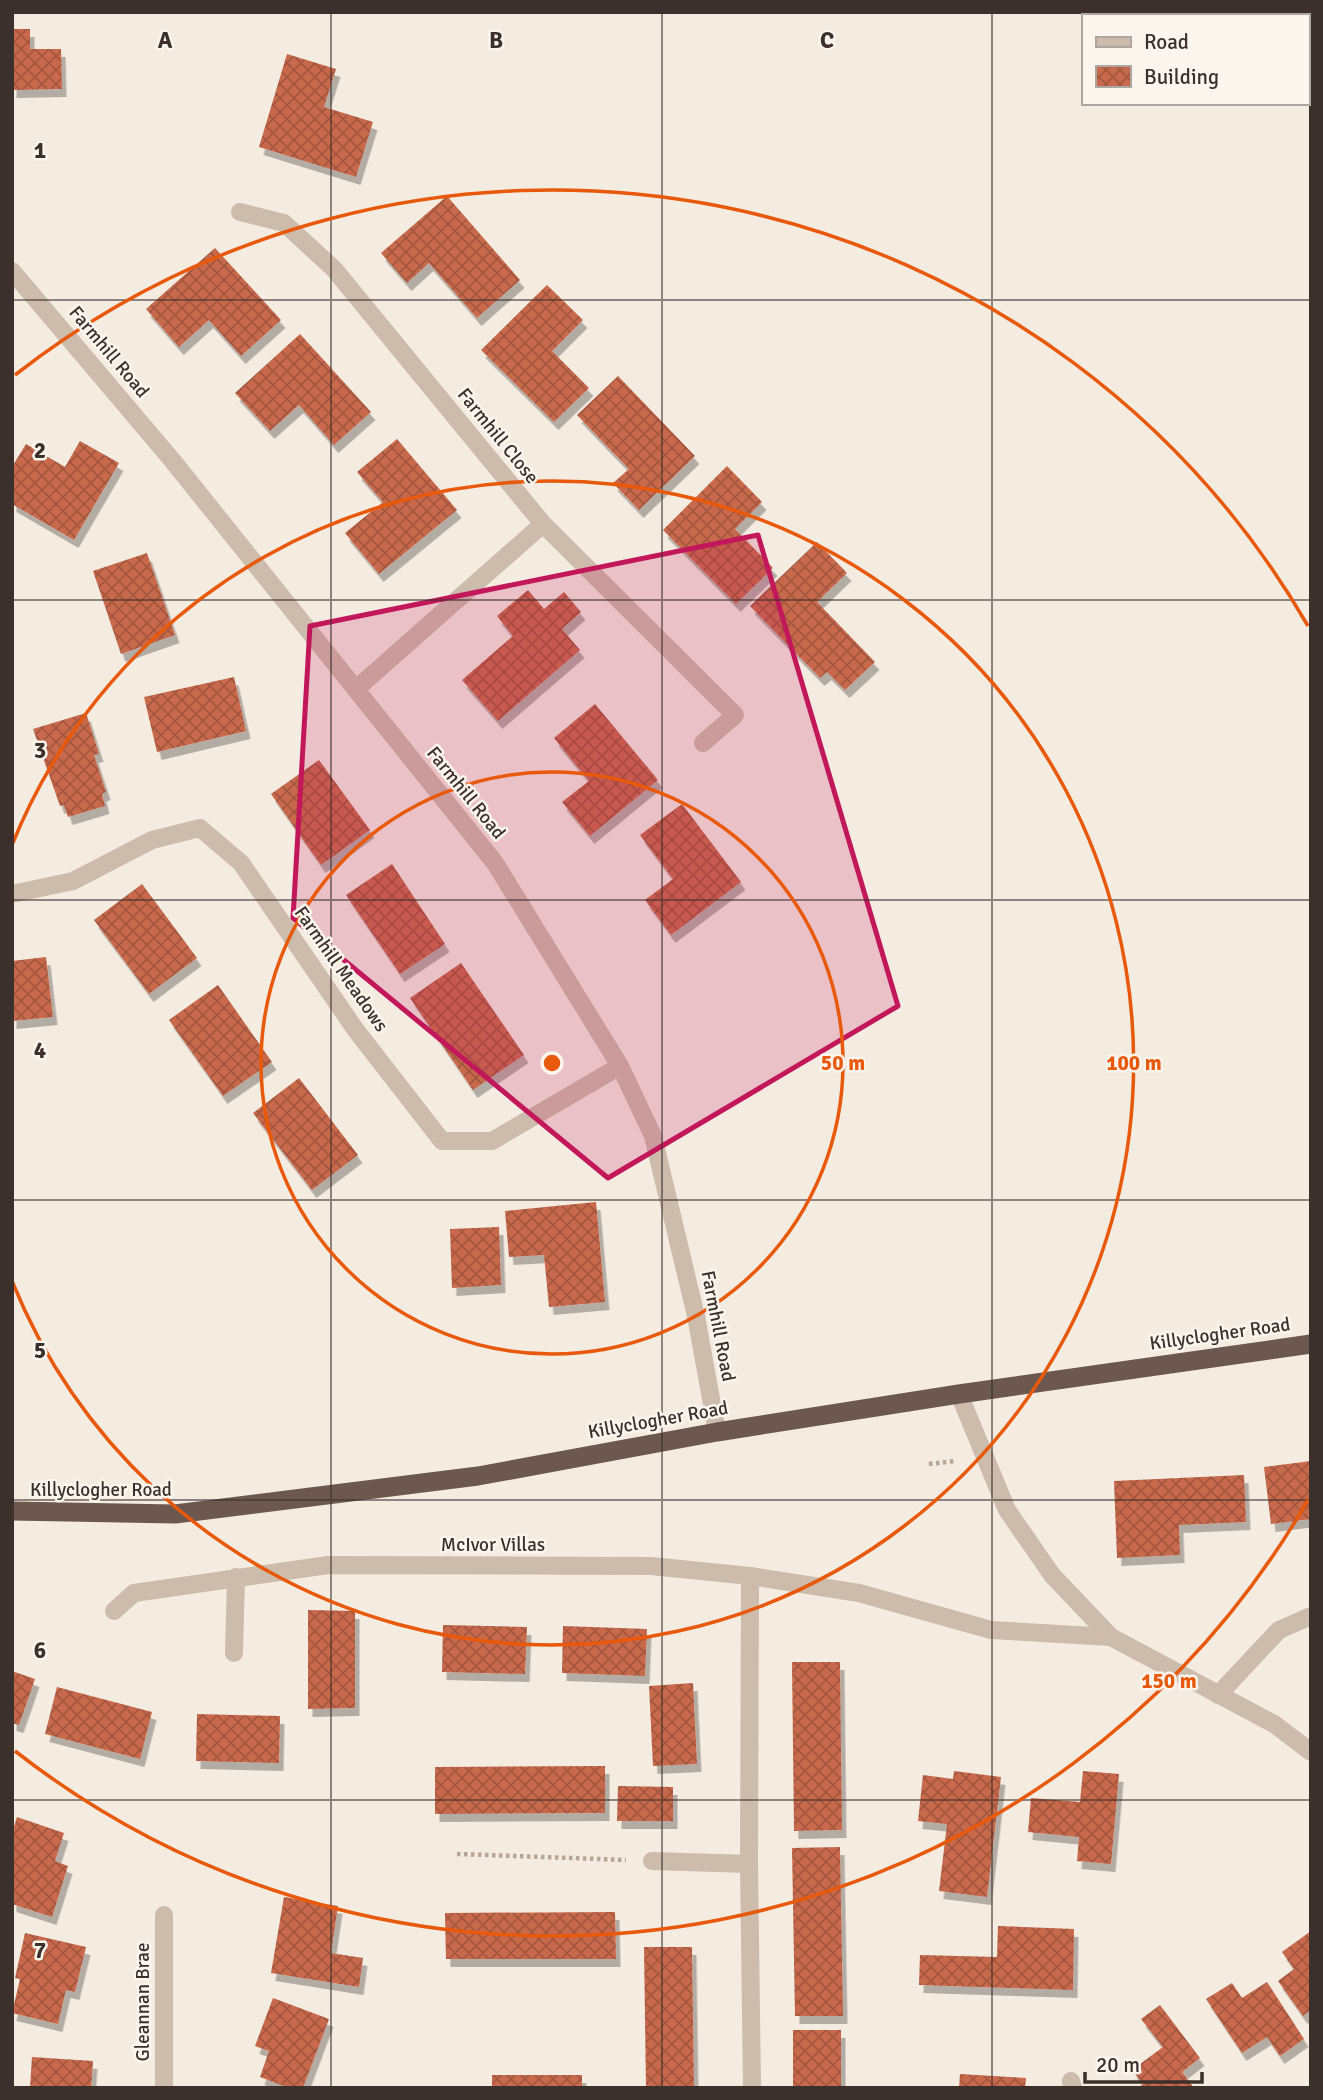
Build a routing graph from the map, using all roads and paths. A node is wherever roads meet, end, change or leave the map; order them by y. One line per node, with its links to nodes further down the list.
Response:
1 (240, 212): 3 (street, Farmhill Close)
2 (12, 271): 4 (street, Farmhill Road)
3 (543, 523): 4 (street); 5 (street, Farmhill Close)
4 (356, 689): 7 (street, Farmhill Road)
5 (703, 743)
6 (12, 894): 7 (street, Farmhill Meadows)
7 (620, 1066): 10 (street, Farmhill Road)
8 (1311, 1344): 9 (highway, Killyclogher Road)
9 (959, 1394): 10 (highway, Killyclogher Road); 16 (street)
10 (717, 1432): 11 (highway, Killyclogher Road)
11 (12, 1511)
12 (750, 1576): 13 (street, McIvor Villas); 16 (street, McIvor Villas); 22 (street)
13 (236, 1577): 14 (street, McIvor Villas); 17 (street)
14 (114, 1611)
15 (1311, 1616): 18 (street)
16 (1111, 1636): 18 (street)
17 (234, 1653)
18 (1218, 1695): 19 (street)
19 (1311, 1752)
20 (457, 1854): 21 (path)
21 (652, 1861): 22 (street)
22 (749, 1864): 25 (street)
23 (164, 1915): 24 (street, Gleannan Brae)
24 (164, 2088)
25 (752, 2088)

